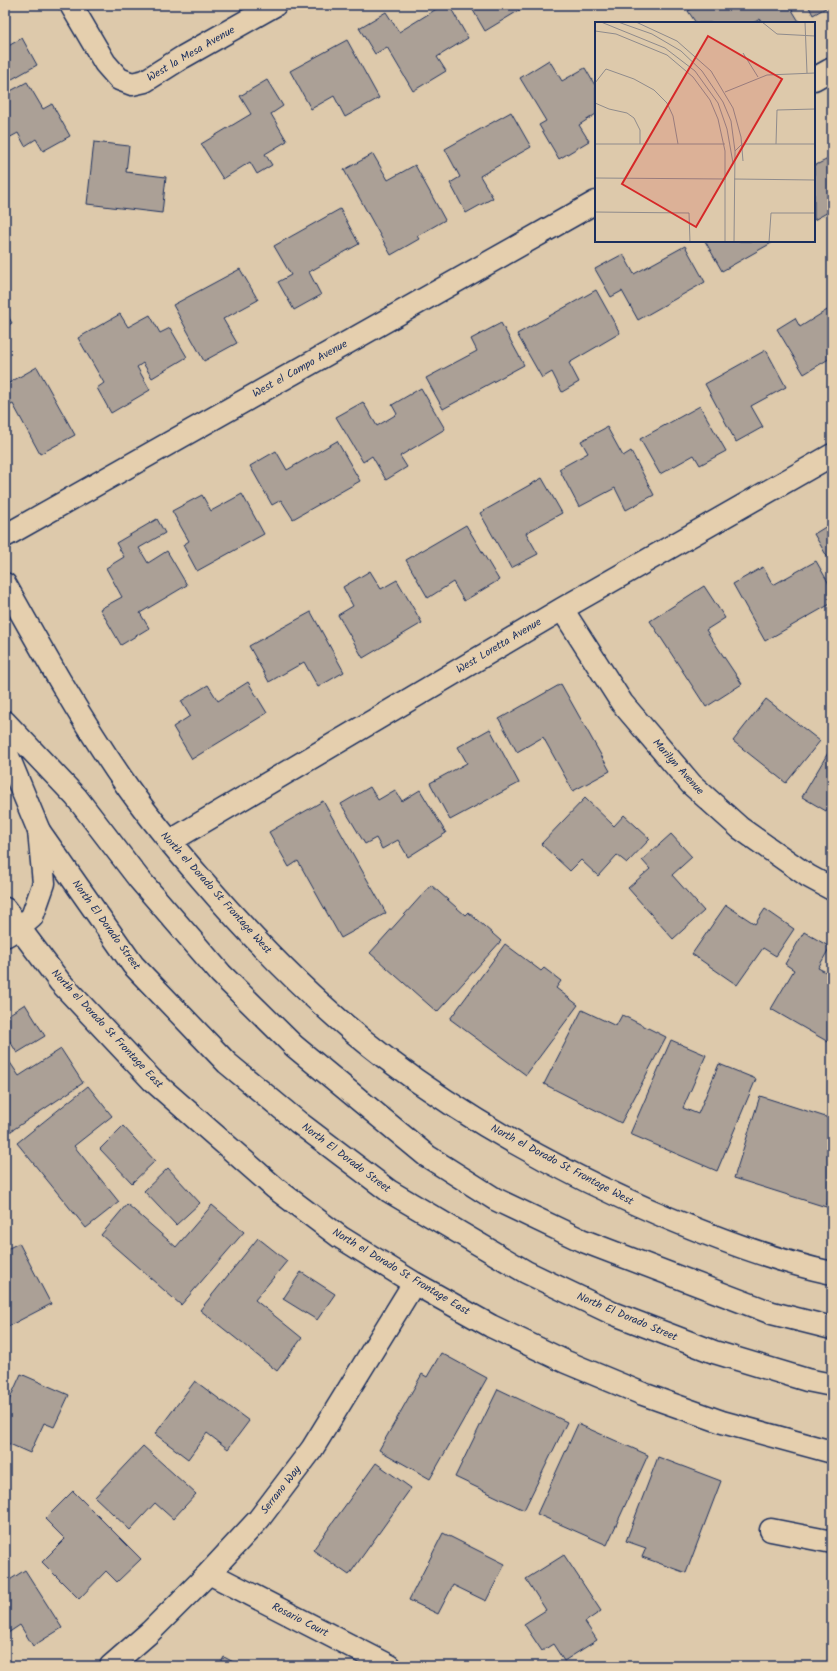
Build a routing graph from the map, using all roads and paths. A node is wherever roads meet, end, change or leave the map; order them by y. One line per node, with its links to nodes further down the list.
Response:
1 (71, 5): 2 (street, West la Mesa Avenue)
2 (275, 5)
3 (832, 69): 4 (street)
4 (815, 78)
5 (595, 203): 7 (street, West el Campo Avenue)
6 (832, 455): 9 (street, West Loretta Avenue)
7 (5, 536)
8 (5, 584): 13 (street, North el Dorado St Frontage West)
9 (562, 609): 13 (street, West Loretta Avenue); 14 (street, Marilyn Avenue)
10 (5, 722): 19 (street)
11 (5, 749): 12 (street, North El Dorado Street)
12 (39, 831): 16 (street); 20 (street, North El Dorado Street)
13 (169, 842): 17 (street, North el Dorado St Frontage West)
14 (832, 889)
15 (5, 909): 16 (street, North el Dorado St Frontage East)
16 (12, 932): 18 (street, North el Dorado St Frontage East)
17 (832, 1273)
18 (414, 1283): 21 (street, North el Dorado St Frontage East); 24 (street, Serrano Way)
19 (832, 1328)
20 (832, 1386)
21 (832, 1452)
22 (771, 1530): 23 (street)
23 (832, 1542)
24 (209, 1573): 25 (street, Serrano Way); 26 (street, Rosario Court)
25 (110, 1666)
26 (390, 1666)

